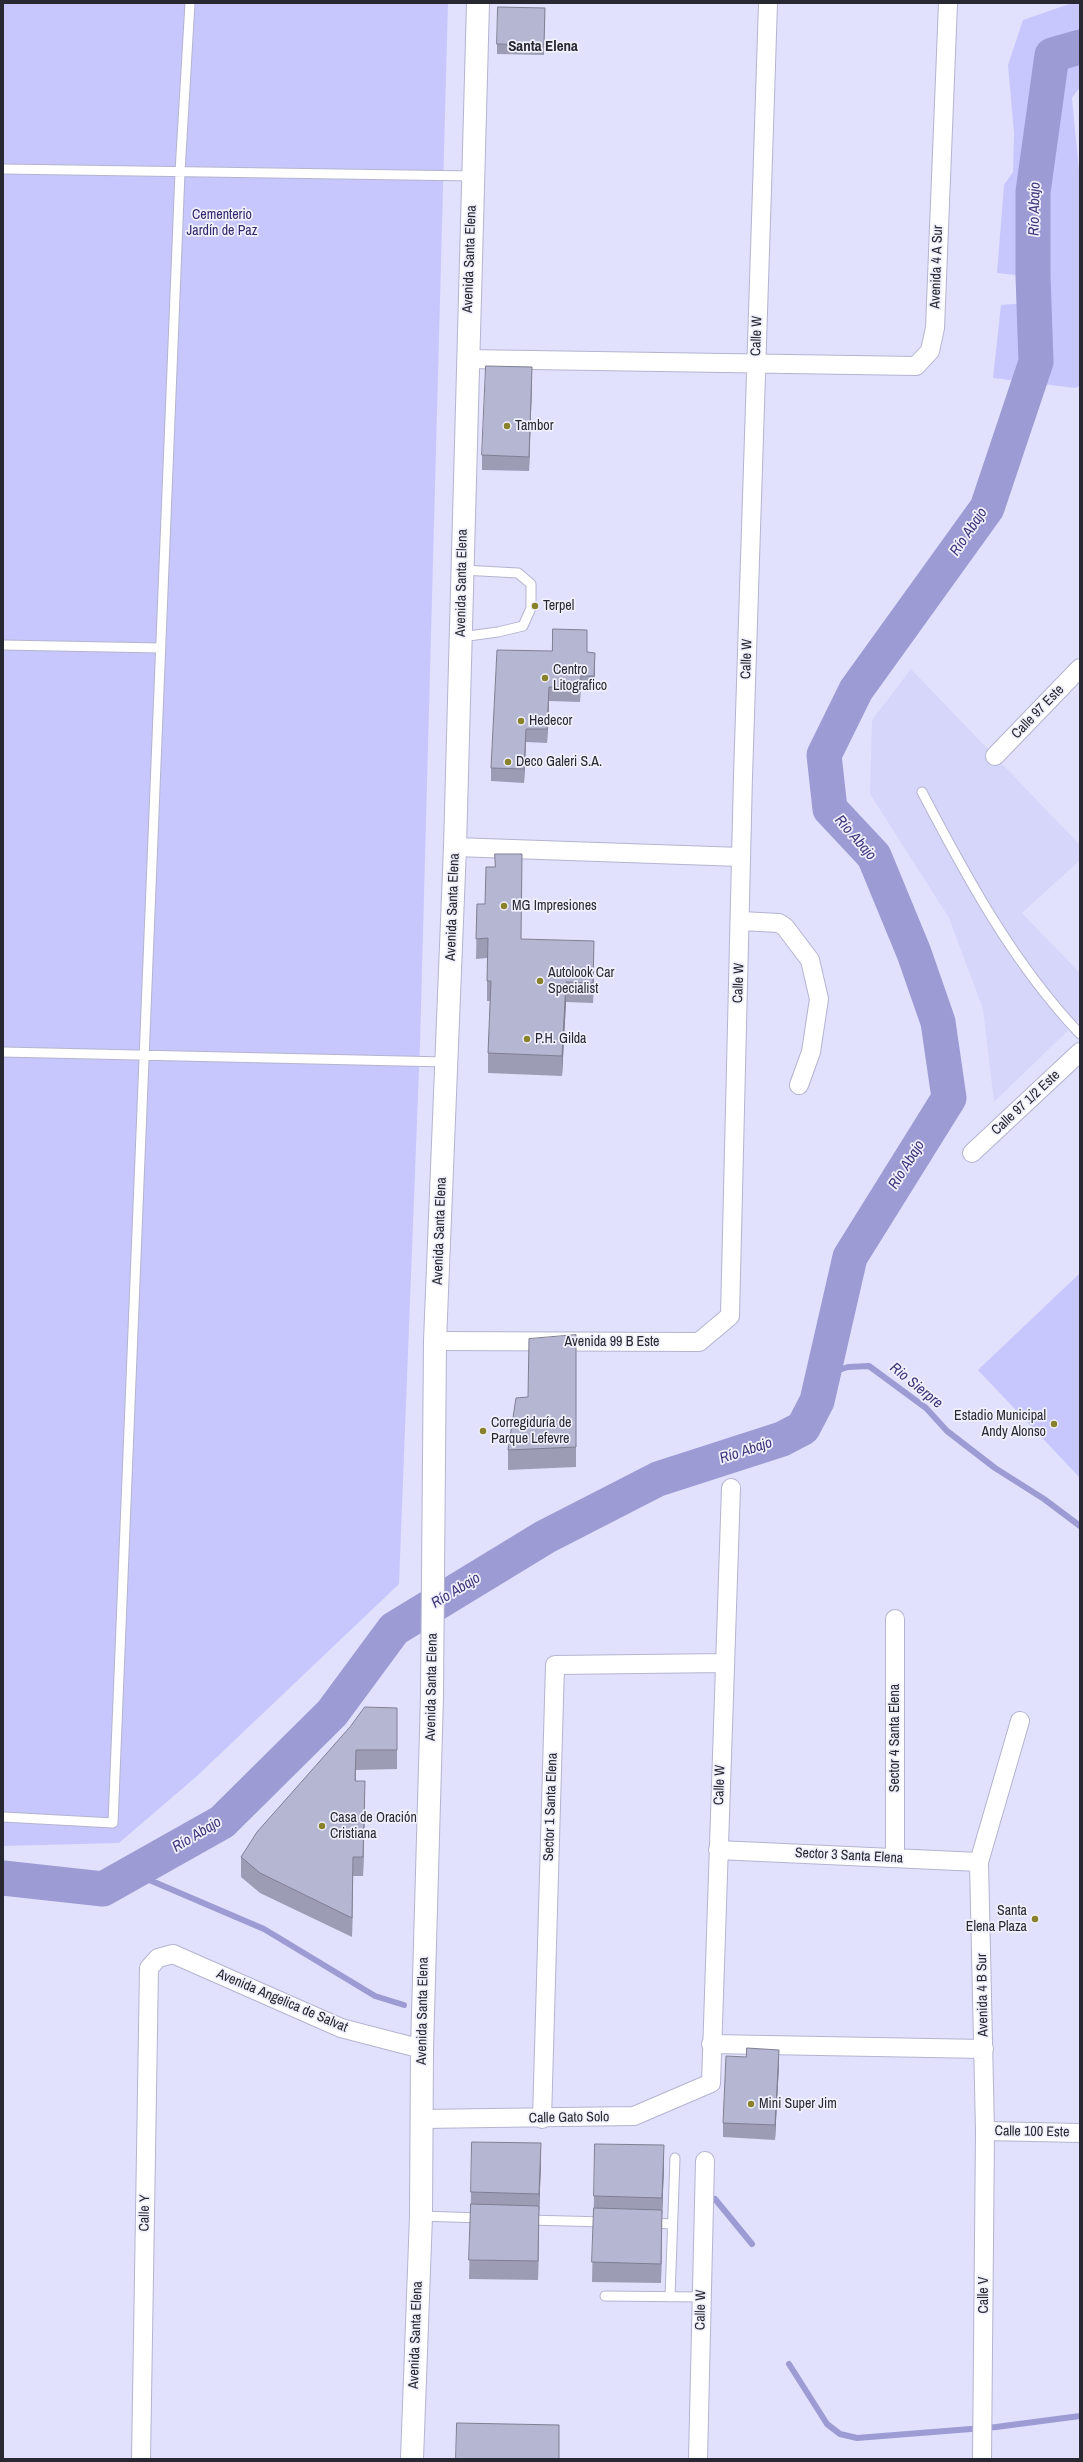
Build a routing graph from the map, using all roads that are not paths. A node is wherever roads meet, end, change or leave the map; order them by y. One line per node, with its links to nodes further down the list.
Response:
1 (190, 3): 6 (lane)
2 (478, 3): 7 (street, Avenida Santa Elena)
3 (768, 3): 9 (street, Calle W)
4 (948, 3): 9 (street, Avenida 4 A Sur)
5 (3, 169): 6 (lane)
6 (180, 172): 7 (lane); 13 (lane)
7 (473, 176): 8 (street, Avenida Santa Elena)
8 (468, 359): 9 (street, Avenida 4 A Sur); 10 (street, Avenida Santa Elena)
9 (757, 363): 18 (street, Calle W)
10 (462, 570): 11 (street, Avenida Santa Elena); 11 (lane)
11 (461, 637): 17 (street, Avenida Santa Elena)
12 (3, 645): 13 (lane)
13 (161, 648): 23 (lane)
14 (1080, 668): 15 (street, Calle 97 Este)
15 (995, 756)
16 (922, 792): 20 (lane)
17 (455, 847): 18 (street); 24 (street, Avenida Santa Elena)
18 (741, 857): 19 (street, Calle W)
19 (741, 921): 25 (street); 27 (street, Calle W)
20 (1080, 1034)
21 (3, 1052): 23 (lane)
22 (1080, 1052): 26 (street, Calle 97 1/2 Este)
23 (144, 1056): 24 (lane); 33 (lane)
24 (446, 1062): 28 (street, Avenida Santa Elena)
25 (799, 1085)
26 (972, 1154)
27 (730, 1316): 28 (street, Avenida 99 B Este)
28 (435, 1341): 39 (street, Avenida Santa Elena)
29 (731, 1488): 31 (street, Calle W)
30 (895, 1619): 35 (street, Sector 4 Santa Elena)
31 (724, 1663): 34 (street, Calle W); 42 (street, Sector 1 Santa Elena)
32 (1020, 1721): 36 (street, Avenida 4 B Sur)
33 (3, 1817)
34 (718, 1850): 35 (street, Sector 3 Santa Elena); 38 (street, Calle W)
35 (895, 1858): 36 (street, Sector 3 Santa Elena)
36 (979, 1862): 40 (street, Avenida 4 B Sur)
37 (149, 1968): 39 (street, Avenida Angelica de Salvat); 57 (street, Calle Y)
38 (711, 2044): 40 (street); 41 (street, Calle W)
39 (422, 2049): 43 (street, Avenida Santa Elena)
40 (984, 2049): 44 (street, Avenida 4 B Sur)
41 (711, 2083): 42 (street, Calle Gato Solo)
42 (542, 2119): 43 (street, Calle Gato Solo)
43 (421, 2120): 48 (street, Avenida Santa Elena)
44 (985, 2131): 45 (street, Calle 100 Este); 60 (street, Calle V)
45 (1080, 2133)
46 (675, 2158): 53 (lane)
47 (705, 2161): 56 (street, Calle W)
48 (420, 2216): 49 (lane); 58 (street, Avenida Santa Elena)
49 (491, 2218)
50 (515, 2219): 51 (lane)
51 (617, 2222)
52 (641, 2223): 53 (lane)
53 (672, 2224): 55 (lane)
54 (605, 2296): 55 (lane)
55 (670, 2297): 56 (lane)
56 (702, 2297): 59 (street, Calle W)
57 (141, 2459)
58 (412, 2459)
59 (698, 2459)
60 (982, 2459)

